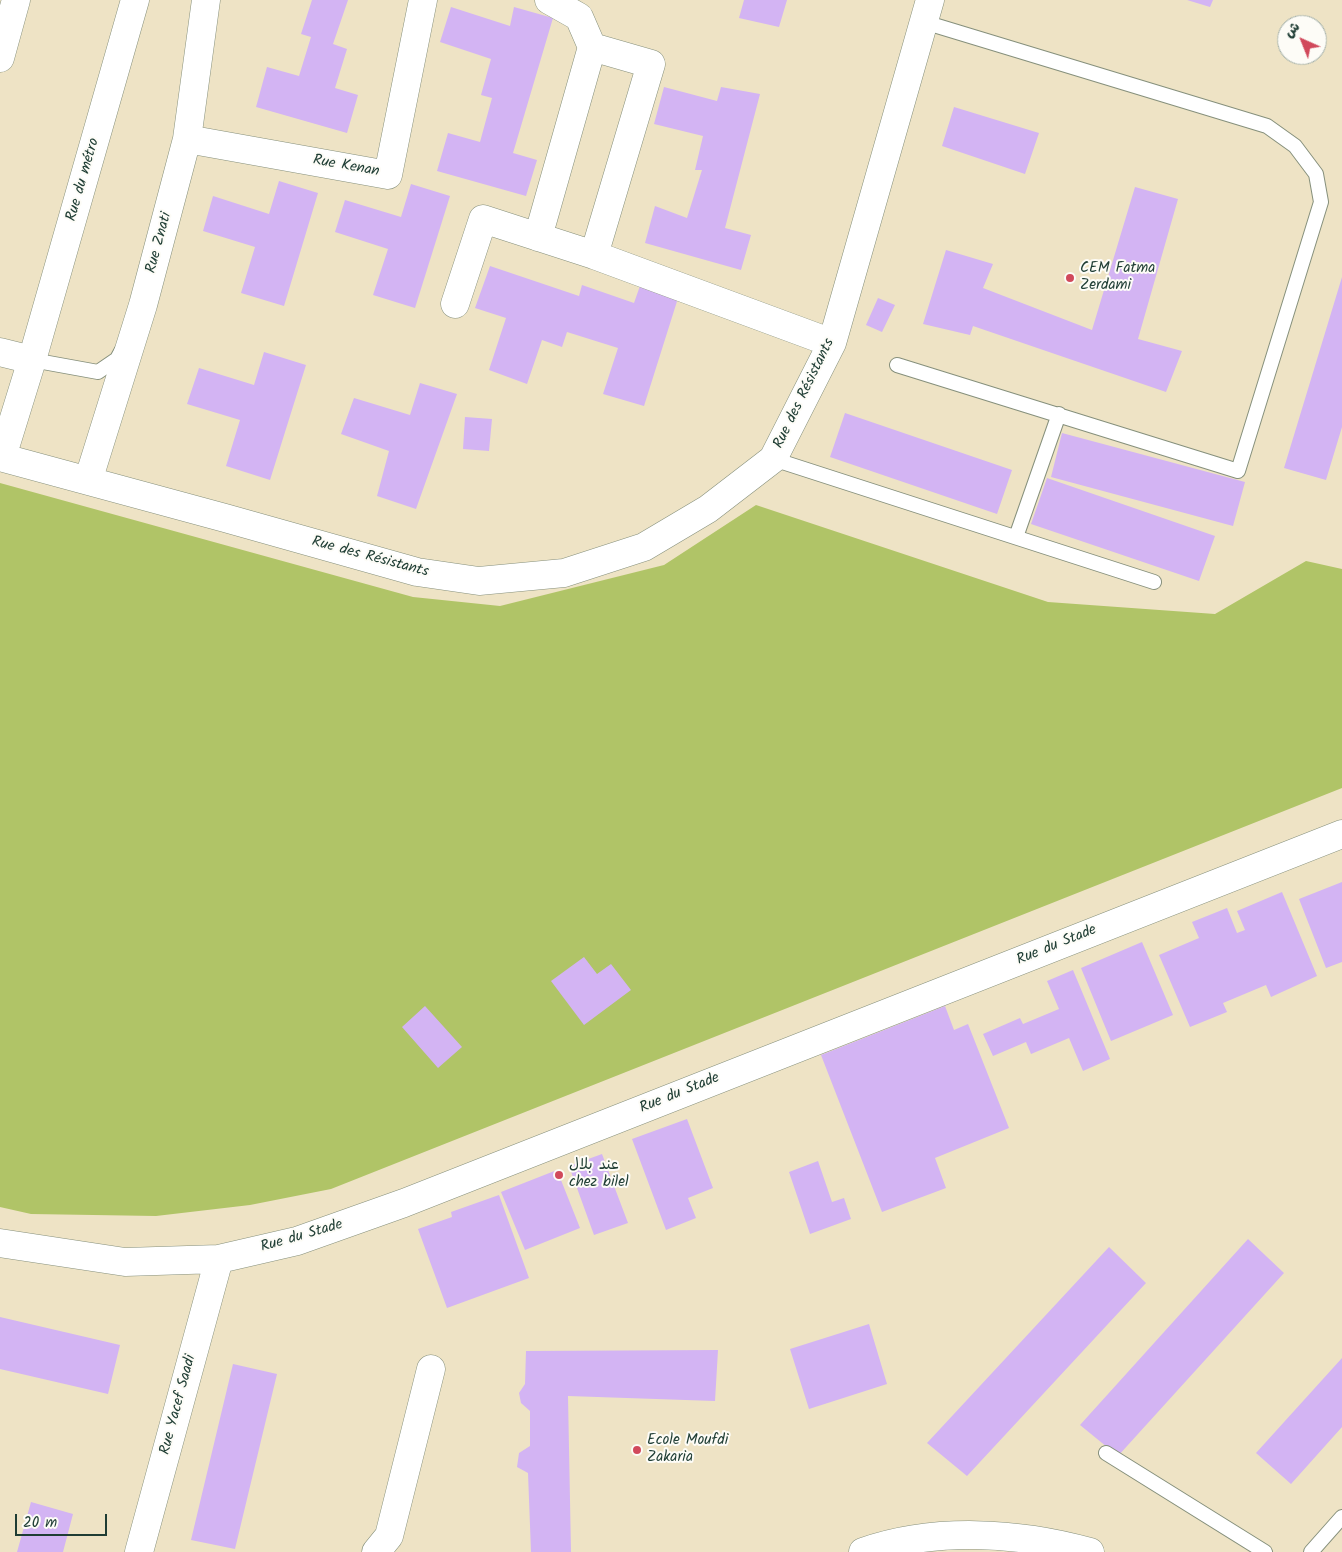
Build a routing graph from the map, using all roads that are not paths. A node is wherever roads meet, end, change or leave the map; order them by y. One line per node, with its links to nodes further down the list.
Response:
1 (16, 0): 8 (street)
2 (135, 0): 16 (street, Rue du métro)
3 (206, 0): 9 (street, Rue Znati)
4 (423, 0): 9 (street, Rue Kenan)
5 (549, 0): 7 (street)
6 (927, 11): 14 (street, Rue des Résistants); 18 (lane)
7 (592, 47): 10 (street); 11 (street)
8 (0, 58)
9 (187, 139): 13 (street, Rue Znati)
10 (538, 237): 11 (street); 12 (street)
11 (594, 255): 14 (street)
12 (454, 304)
13 (135, 326): 16 (lane); 21 (street, Rue Znati)
14 (832, 343): 20 (street, Rue des Résistants)
15 (0, 352): 16 (street)
16 (32, 360): 19 (street, Rue du métro)
17 (896, 365): 18 (lane)
18 (1059, 414): 22 (lane)
19 (1, 457): 21 (street, Rue des Résistants)
20 (773, 459): 21 (street, Rue des Résistants); 22 (lane)
21 (88, 481)
22 (1016, 537): 23 (lane)
23 (1154, 582)
24 (1342, 834): 26 (street, Rue du Stade)
25 (0, 1243): 26 (street, Rue du Stade)
26 (219, 1258): 30 (street, Rue Yacef Saadi)
27 (431, 1369): 31 (street)
28 (1106, 1453): 34 (lane)
29 (1342, 1517): 35 (lane)
30 (139, 1552)
31 (376, 1552)
32 (863, 1552): 33 (street)
33 (1090, 1552)
34 (1265, 1552)
35 (1311, 1552)

